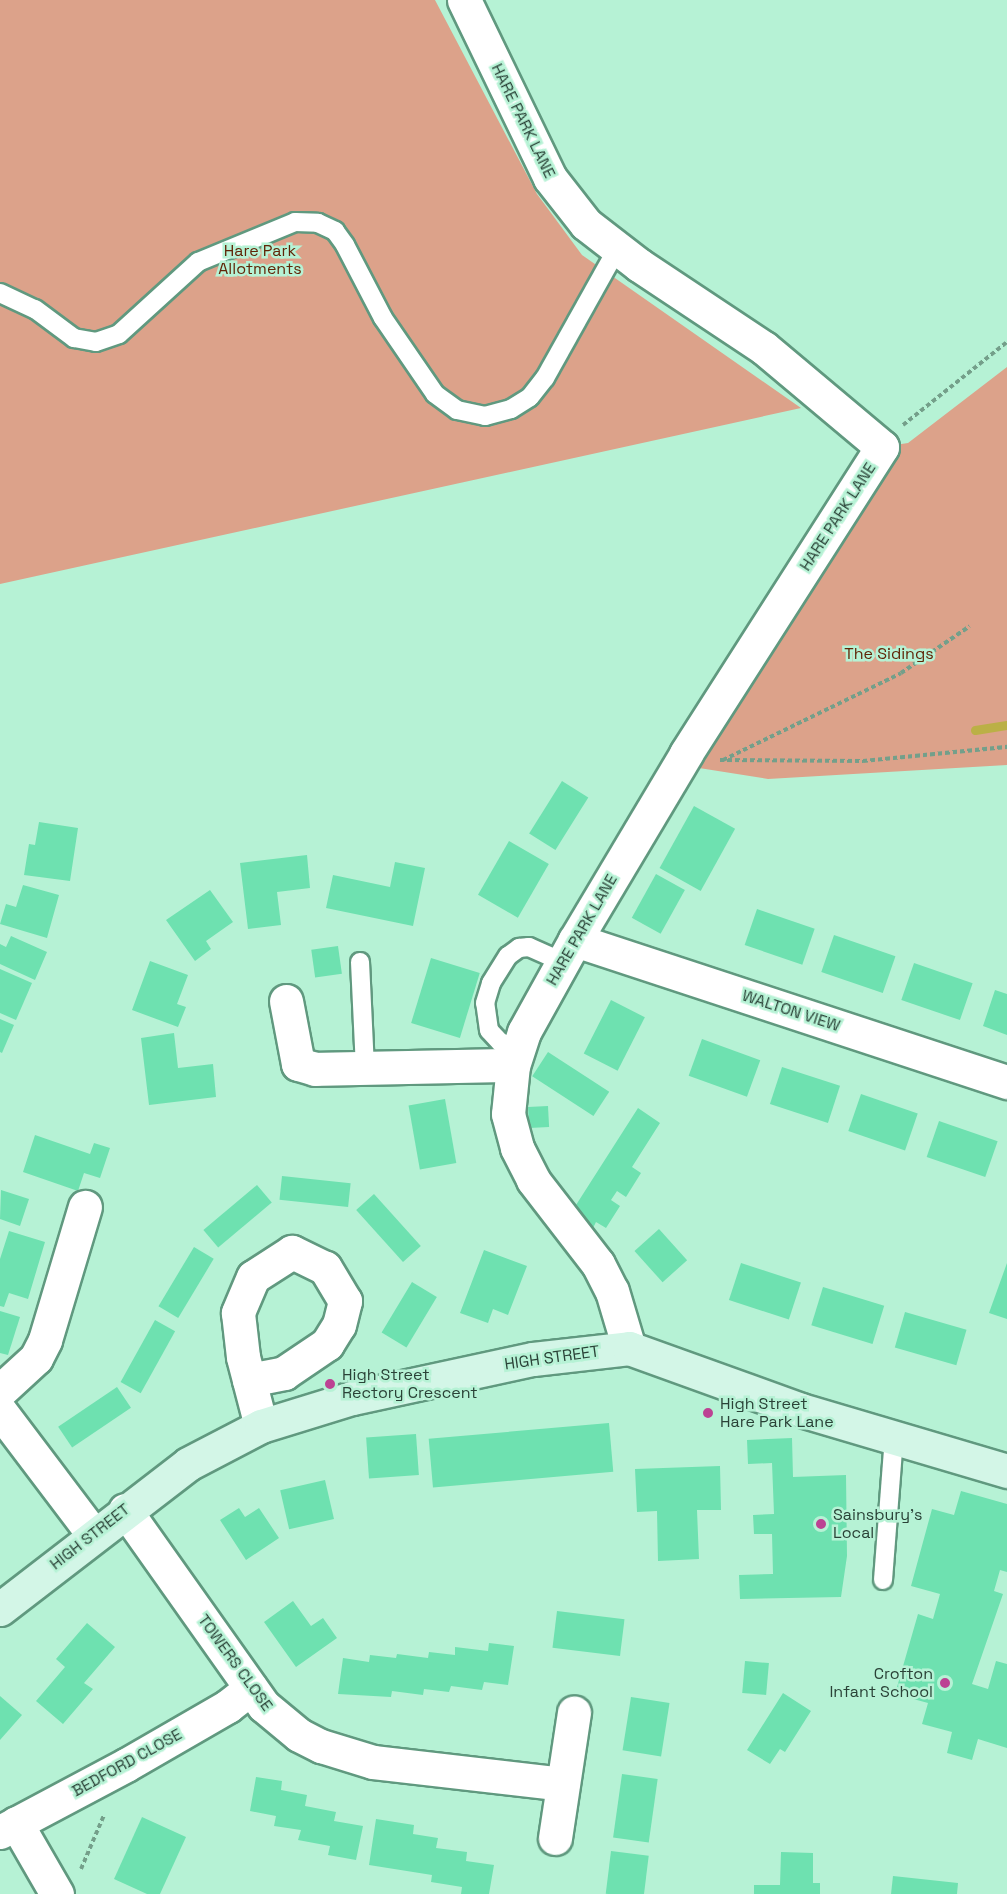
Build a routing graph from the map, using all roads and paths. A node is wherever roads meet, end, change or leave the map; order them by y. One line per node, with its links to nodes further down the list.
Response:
1 (464, 0): 2 (street, HARE PARK LANE)
2 (617, 249): 3 (lane); 5 (street, HARE PARK LANE)
3 (0, 293)
4 (1007, 342): 5 (path)
5 (882, 447): 8 (street, HARE PARK LANE)
6 (970, 626): 9 (path)
7 (1007, 747): 9 (path)
8 (686, 756): 9 (path); 10 (street, HARE PARK LANE)
9 (722, 760)
10 (569, 951): 13 (street, HARE PARK LANE); 13 (lane); 15 (street, WALTON VIEW)
11 (360, 962): 14 (lane)
12 (286, 1001): 14 (street)
13 (516, 1057): 14 (street); 17 (street, HARE PARK LANE)
14 (365, 1070)
15 (1007, 1082)
16 (75, 1217): 19 (street)
17 (629, 1348): 21 (street, HIGH STREET); 22 (street, HIGH STREET)
18 (249, 1380): 21 (street)
19 (0, 1391)
20 (0, 1411): 25 (street)
21 (261, 1426): 24 (street, HIGH STREET)
22 (894, 1438): 23 (street, HIGH STREET); 26 (lane)
23 (1007, 1471)
24 (125, 1510): 25 (street, HIGH STREET); 28 (street, TOWERS CLOSE)
25 (93, 1534): 27 (street, HIGH STREET)
26 (883, 1580)
27 (0, 1609)
28 (250, 1688): 30 (street, BEDFORD CLOSE); 31 (street, TOWERS CLOSE)
29 (574, 1712): 31 (street)
30 (126, 1765): 32 (street, BEDFORD CLOSE); 34 (path)
31 (563, 1784): 33 (street)
32 (8, 1828): 34 (street)
33 (555, 1838)
34 (68, 1883)

